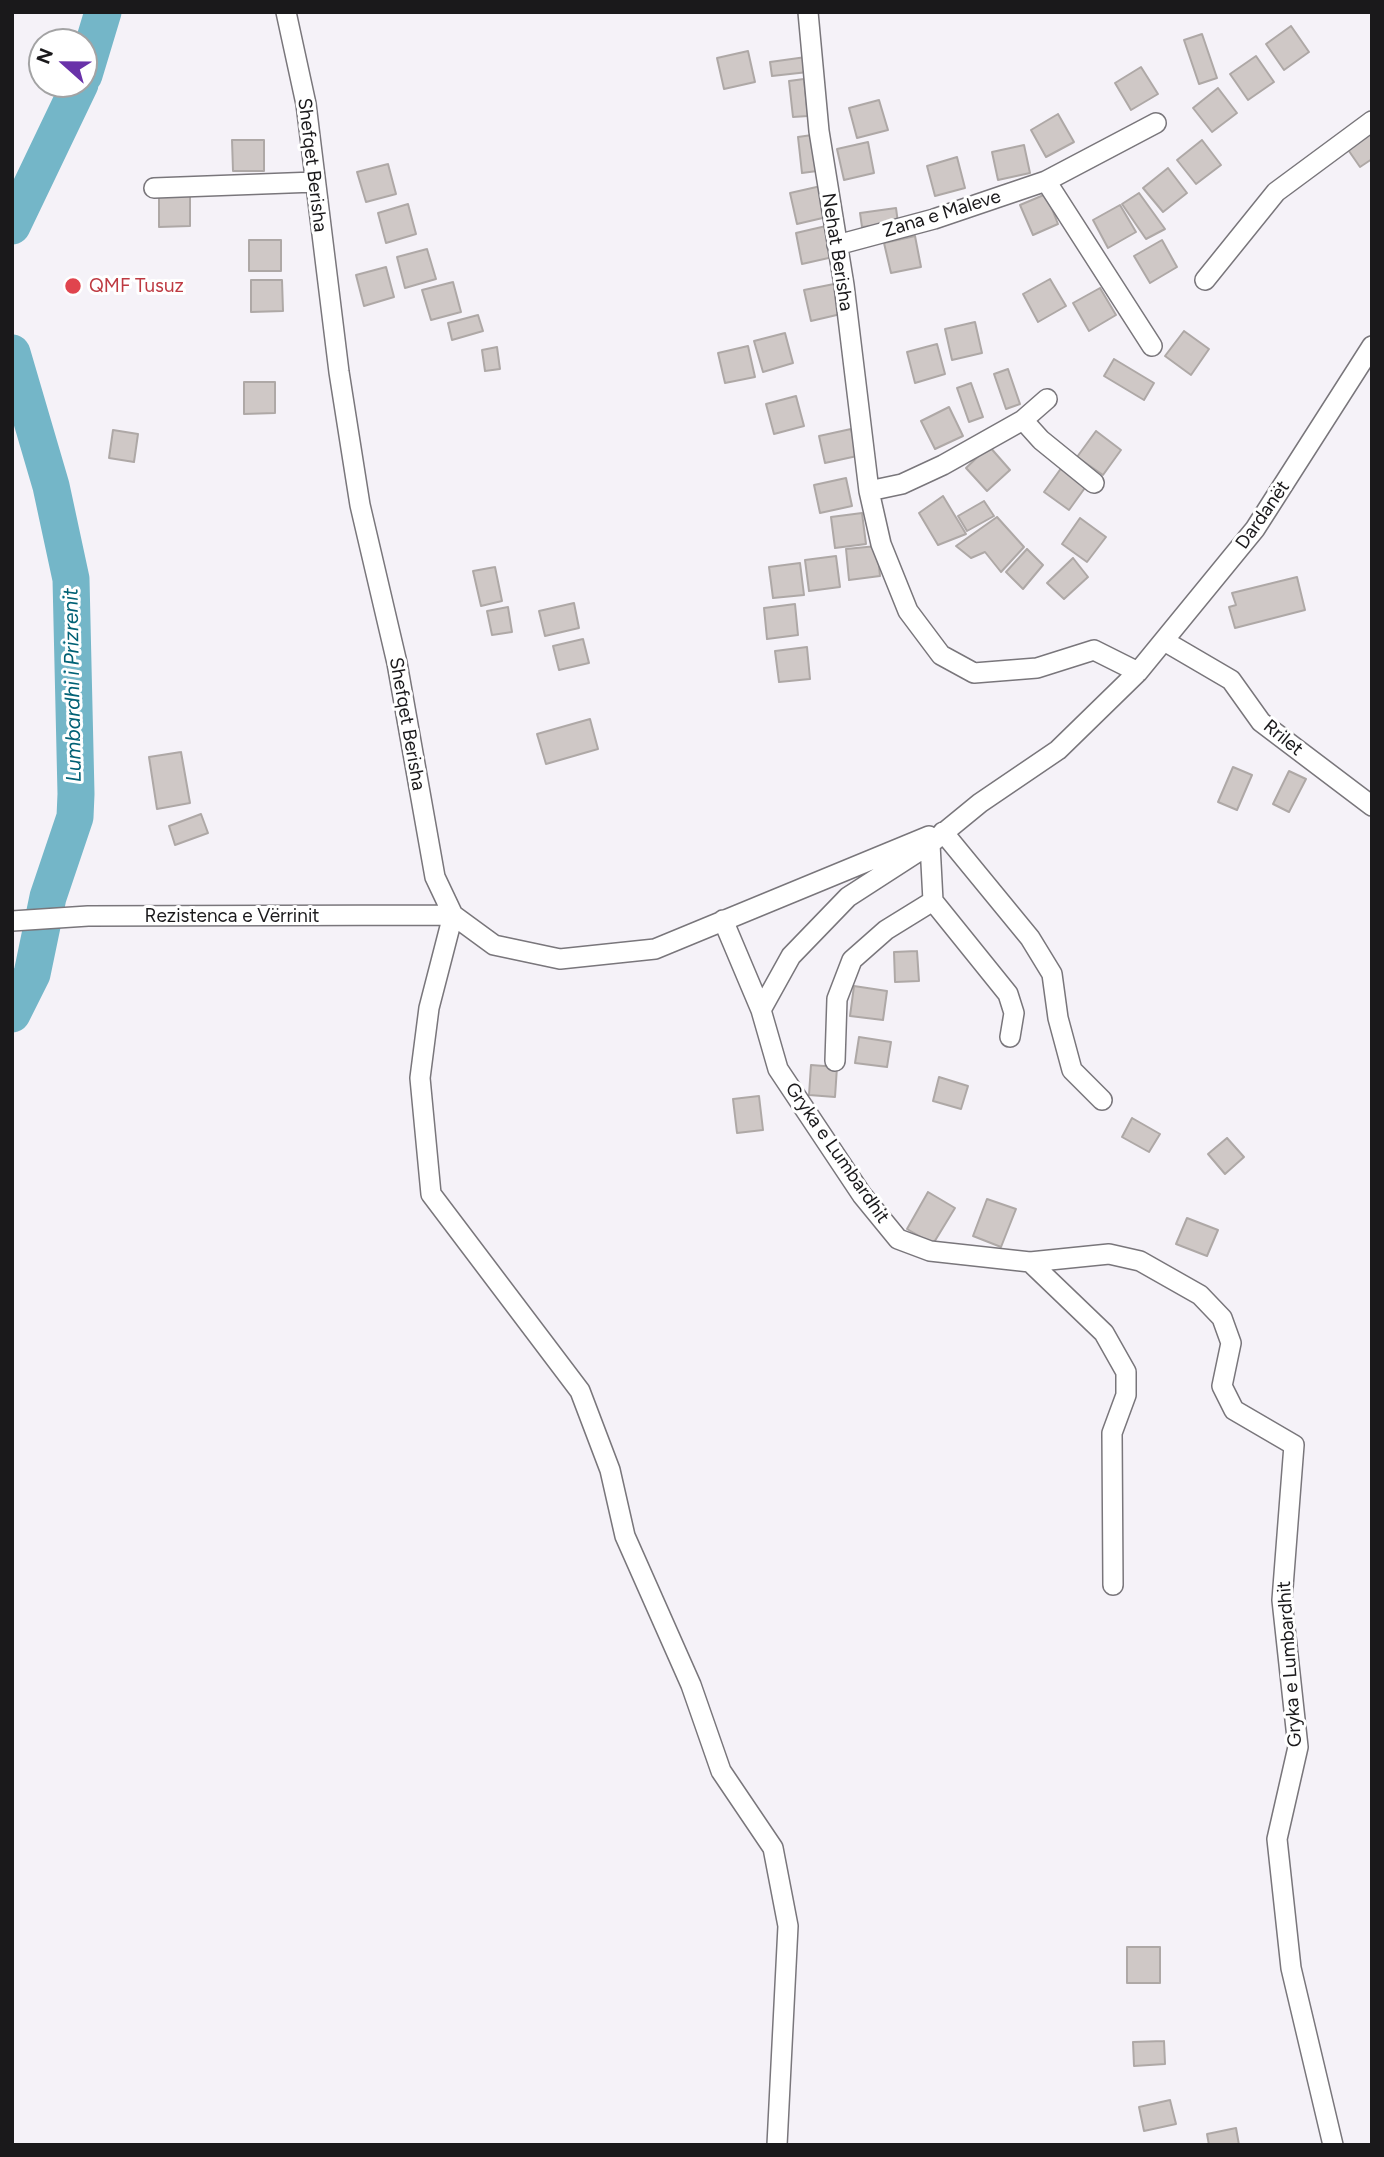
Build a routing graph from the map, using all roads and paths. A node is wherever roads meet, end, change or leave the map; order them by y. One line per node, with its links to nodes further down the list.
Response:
1 (286, 12): 6 (street, Shefqet Berisha)
2 (808, 12): 8 (street, Nehat Berisha)
3 (1372, 121): 9 (street)
4 (1156, 123): 5 (street, Zana e Maleve)
5 (1046, 181): 8 (street, Zana e Maleve); 10 (street)
6 (315, 182): 7 (street); 21 (street, Shefqet Berisha)
7 (154, 188)
8 (837, 245): 15 (street, Nehat Berisha)
9 (1205, 280)
10 (1152, 346)
11 (1372, 346): 16 (street, Dardanët)
12 (1047, 399): 13 (street)
13 (1023, 420): 14 (street); 15 (street)
14 (1094, 483)
15 (869, 491): 17 (street, Nehat Berisha)
16 (1166, 642): 17 (street, Dardanët); 18 (street, Rrilet)
17 (1138, 673): 19 (street)
18 (1372, 806)
19 (936, 838): 20 (street); 22 (street, Shefqet Berisha); 24 (street); 27 (street)
20 (933, 901): 25 (street); 26 (street)
21 (453, 915): 22 (street, Shefqet Berisha); 23 (street, Rezistenca e Vërrinit); 30 (street)
22 (723, 920): 24 (street, Gryka e Lumbardhit)
23 (12, 921)
24 (761, 1010): 28 (street, Gryka e Lumbardhit)
25 (1010, 1037)
26 (835, 1061)
27 (1102, 1100)
28 (1030, 1262): 29 (street); 31 (street, Gryka e Lumbardhit)
29 (1113, 1584)
30 (777, 2145)
31 (1333, 2145)

